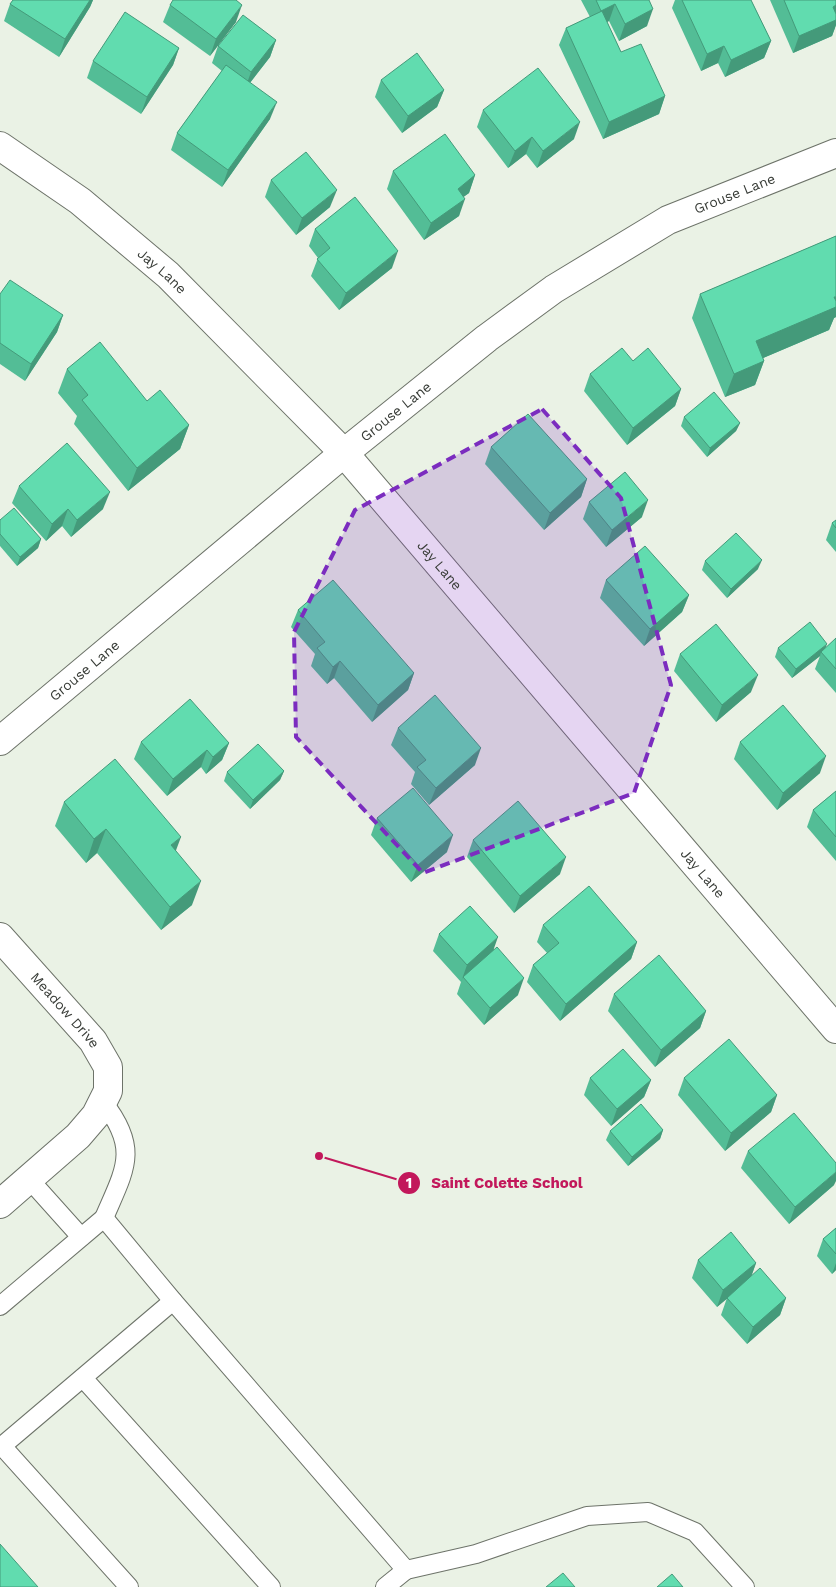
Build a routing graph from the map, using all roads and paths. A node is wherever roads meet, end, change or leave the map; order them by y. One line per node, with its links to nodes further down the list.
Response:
1 (0, 146): 3 (street, Jay Lane)
2 (836, 153): 3 (street, Grouse Lane)
3 (344, 453): 4 (street, Grouse Lane); 6 (street, Jay Lane)
4 (0, 741)
5 (0, 937): 7 (street, Meadow Drive)
6 (836, 1029)
7 (106, 1097): 8 (street); 10 (lane)
8 (29, 1179): 9 (street); 11 (lane)
9 (0, 1204)
10 (104, 1218): 11 (lane); 12 (lane)
11 (81, 1238): 13 (lane)
12 (173, 1301): 14 (lane); 16 (lane)
13 (0, 1306)
14 (83, 1378): 15 (lane); 18 (lane)
15 (1, 1447): 17 (lane)
16 (406, 1570): 19 (lane); 20 (lane)
17 (129, 1587)
18 (271, 1587)
19 (385, 1587)
20 (745, 1587)

